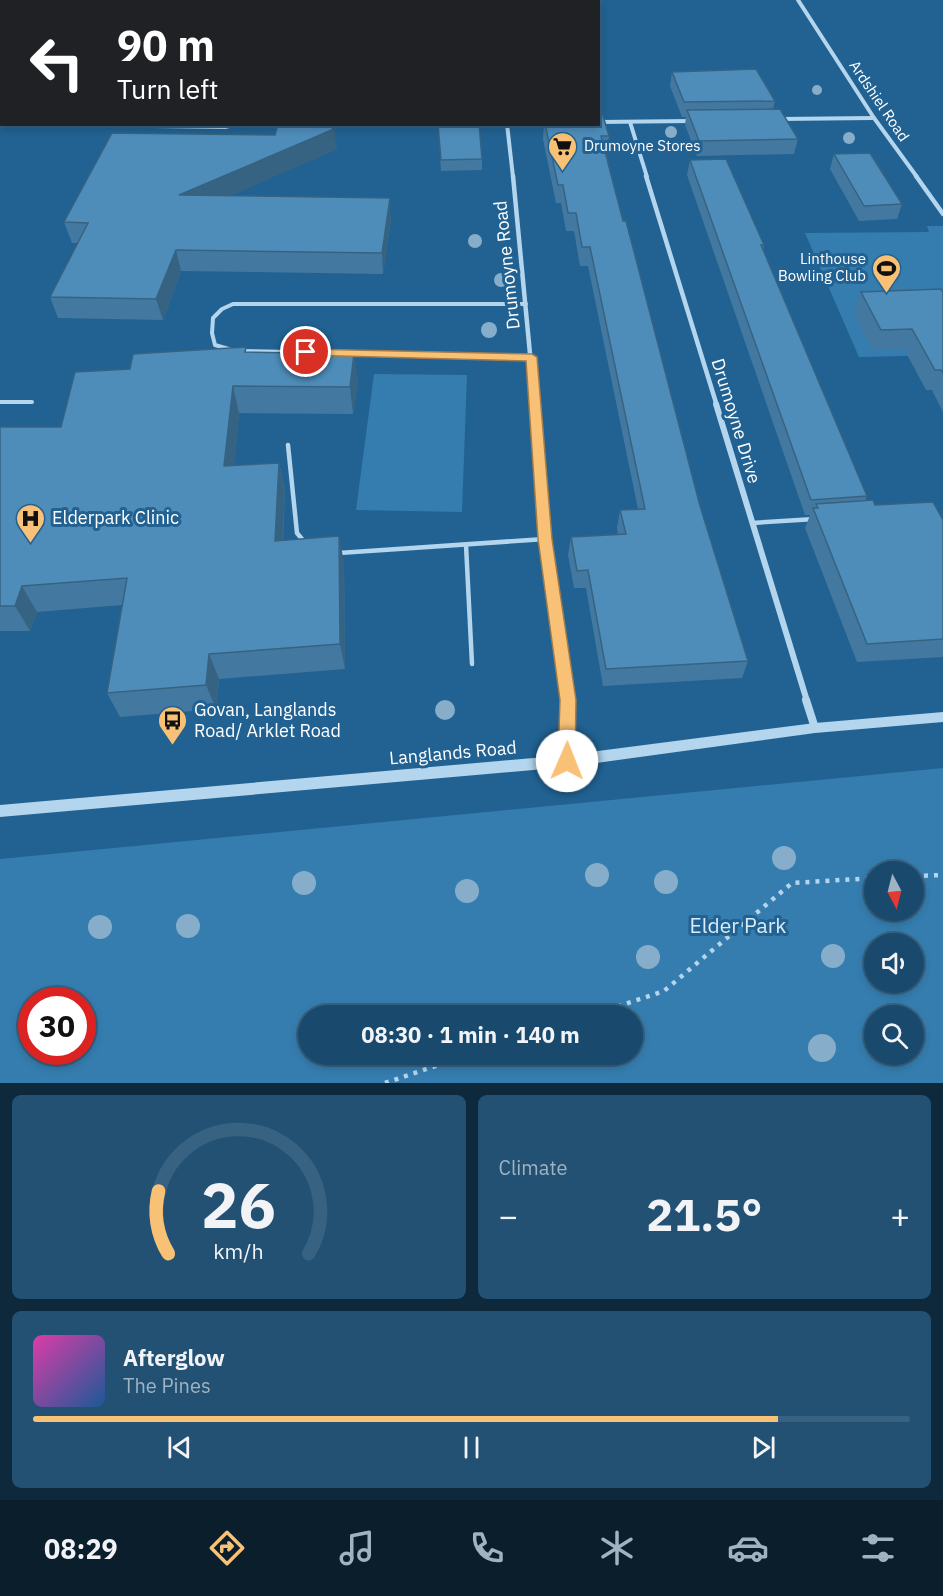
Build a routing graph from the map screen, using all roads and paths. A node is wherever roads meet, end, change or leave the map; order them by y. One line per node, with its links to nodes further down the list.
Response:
1 (798, 0): 2 (street, Ardshiel Road)
2 (874, 118): 3 (street); 10 (street, Ardshiel Road)
3 (769, 120)
4 (699, 121): 6 (street)
5 (600, 122): 6 (street)
6 (630, 122): 17 (street, Drumoyne Drive)
7 (153, 126): 8 (street)
8 (229, 126)
9 (507, 126): 11 (street, Drumoyne Road)
10 (943, 214)
11 (526, 304): 12 (street, Drumoyne Road); 12 (lane)
12 (532, 357): 18 (street, Drumoyne Road)
13 (0, 402): 14 (lane)
14 (32, 402)
15 (288, 445): 20 (lane)
16 (824, 518): 17 (lane)
17 (752, 523): 24 (street, Drumoyne Drive)
18 (545, 539): 19 (lane); 25 (street, Drumoyne Road)
19 (466, 544): 21 (lane); 22 (lane)
20 (311, 550)
21 (331, 552)
22 (472, 664)
23 (943, 717): 24 (street, Langlands Road)
24 (815, 728): 25 (street, Langlands Road)
25 (567, 761): 26 (street, Langlands Road)
26 (0, 811)
27 (943, 874): 28 (path)
28 (924, 875)
29 (864, 879): 30 (path)
30 (621, 1005)
31 (438, 1065): 32 (path)
32 (385, 1083)

